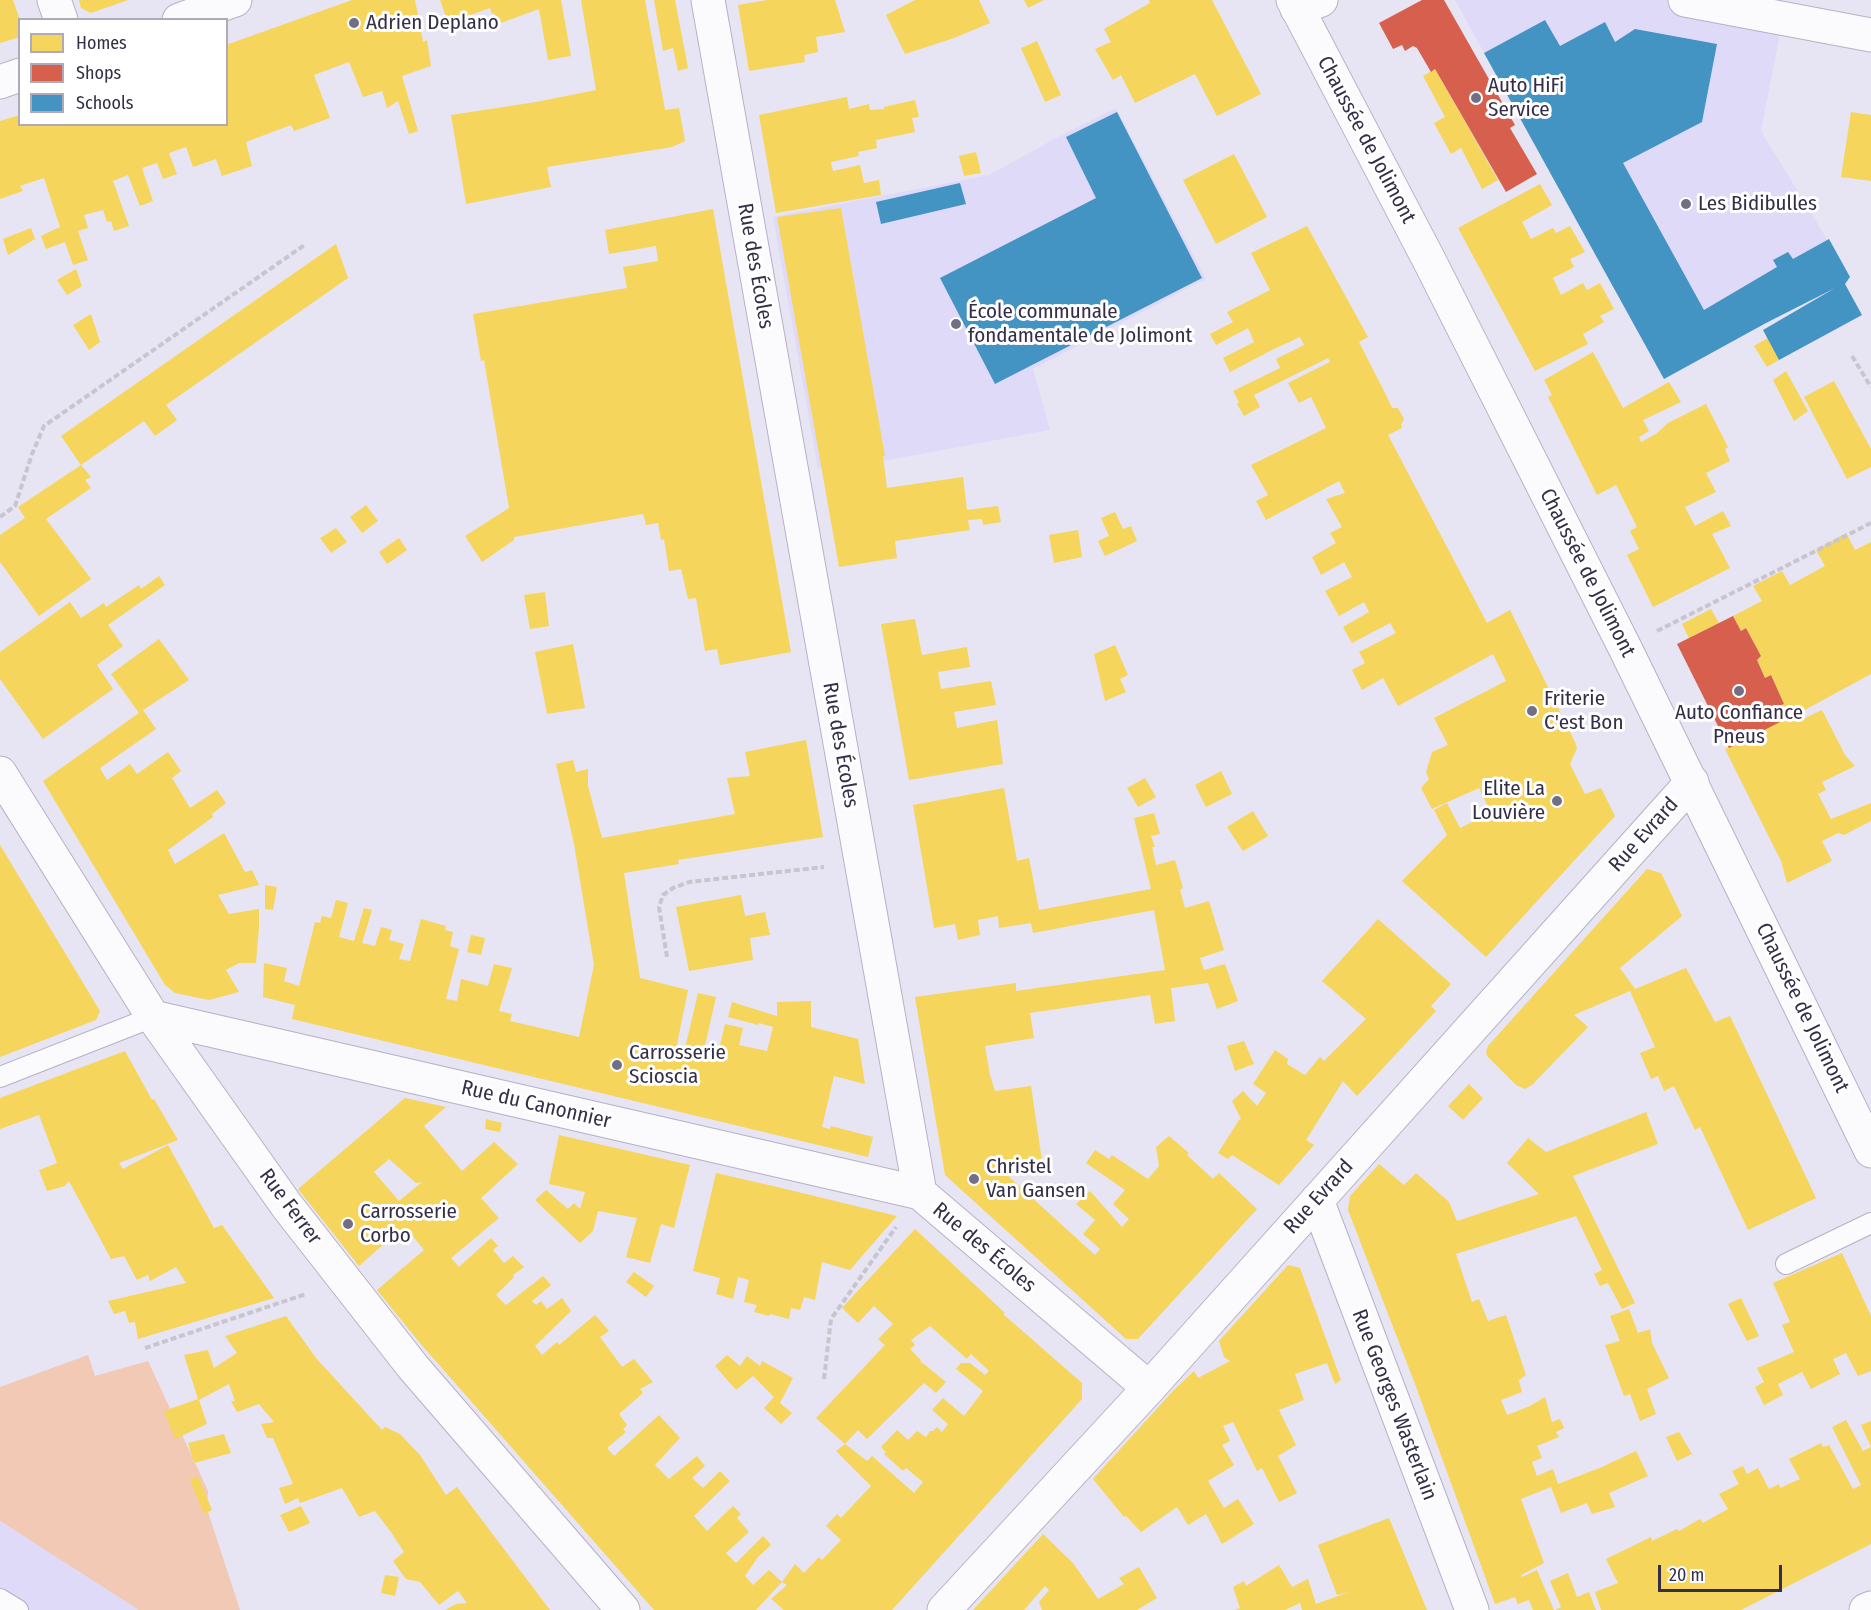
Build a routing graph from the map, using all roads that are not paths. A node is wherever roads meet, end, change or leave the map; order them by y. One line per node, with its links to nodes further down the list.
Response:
1 (54, 0): 6 (street)
2 (235, 0): 7 (street)
3 (708, 0): 16 (street, Rue des Écoles)
4 (1685, 0): 8 (street)
5 (1303, 3): 12 (street, Chaussée de Jolimont)
6 (60, 18)
7 (185, 18)
8 (1871, 35)
9 (18, 76): 10 (street)
10 (0, 82)
11 (0, 773): 13 (street, Rue Ferrer)
12 (1692, 782): 15 (street, Chaussée de Jolimont); 17 (street, Rue Evrard)
13 (153, 1017): 14 (lane); 16 (street, Rue du Canonnier); 24 (street, Rue Ferrer)
14 (0, 1077)
15 (1871, 1150)
16 (920, 1193): 20 (street, Rue des Écoles)
17 (1317, 1200): 20 (street, Rue Evrard); 26 (street, Rue Georges Wasterlain)
18 (1871, 1223): 19 (lane)
19 (1786, 1264)
20 (1149, 1388): 25 (street, Rue Evrard)
21 (0, 1599): 23 (lane)
22 (1871, 1608): 27 (street)
23 (18, 1610)
24 (622, 1610)
25 (944, 1610)
26 (1472, 1610)
27 (1866, 1610)

